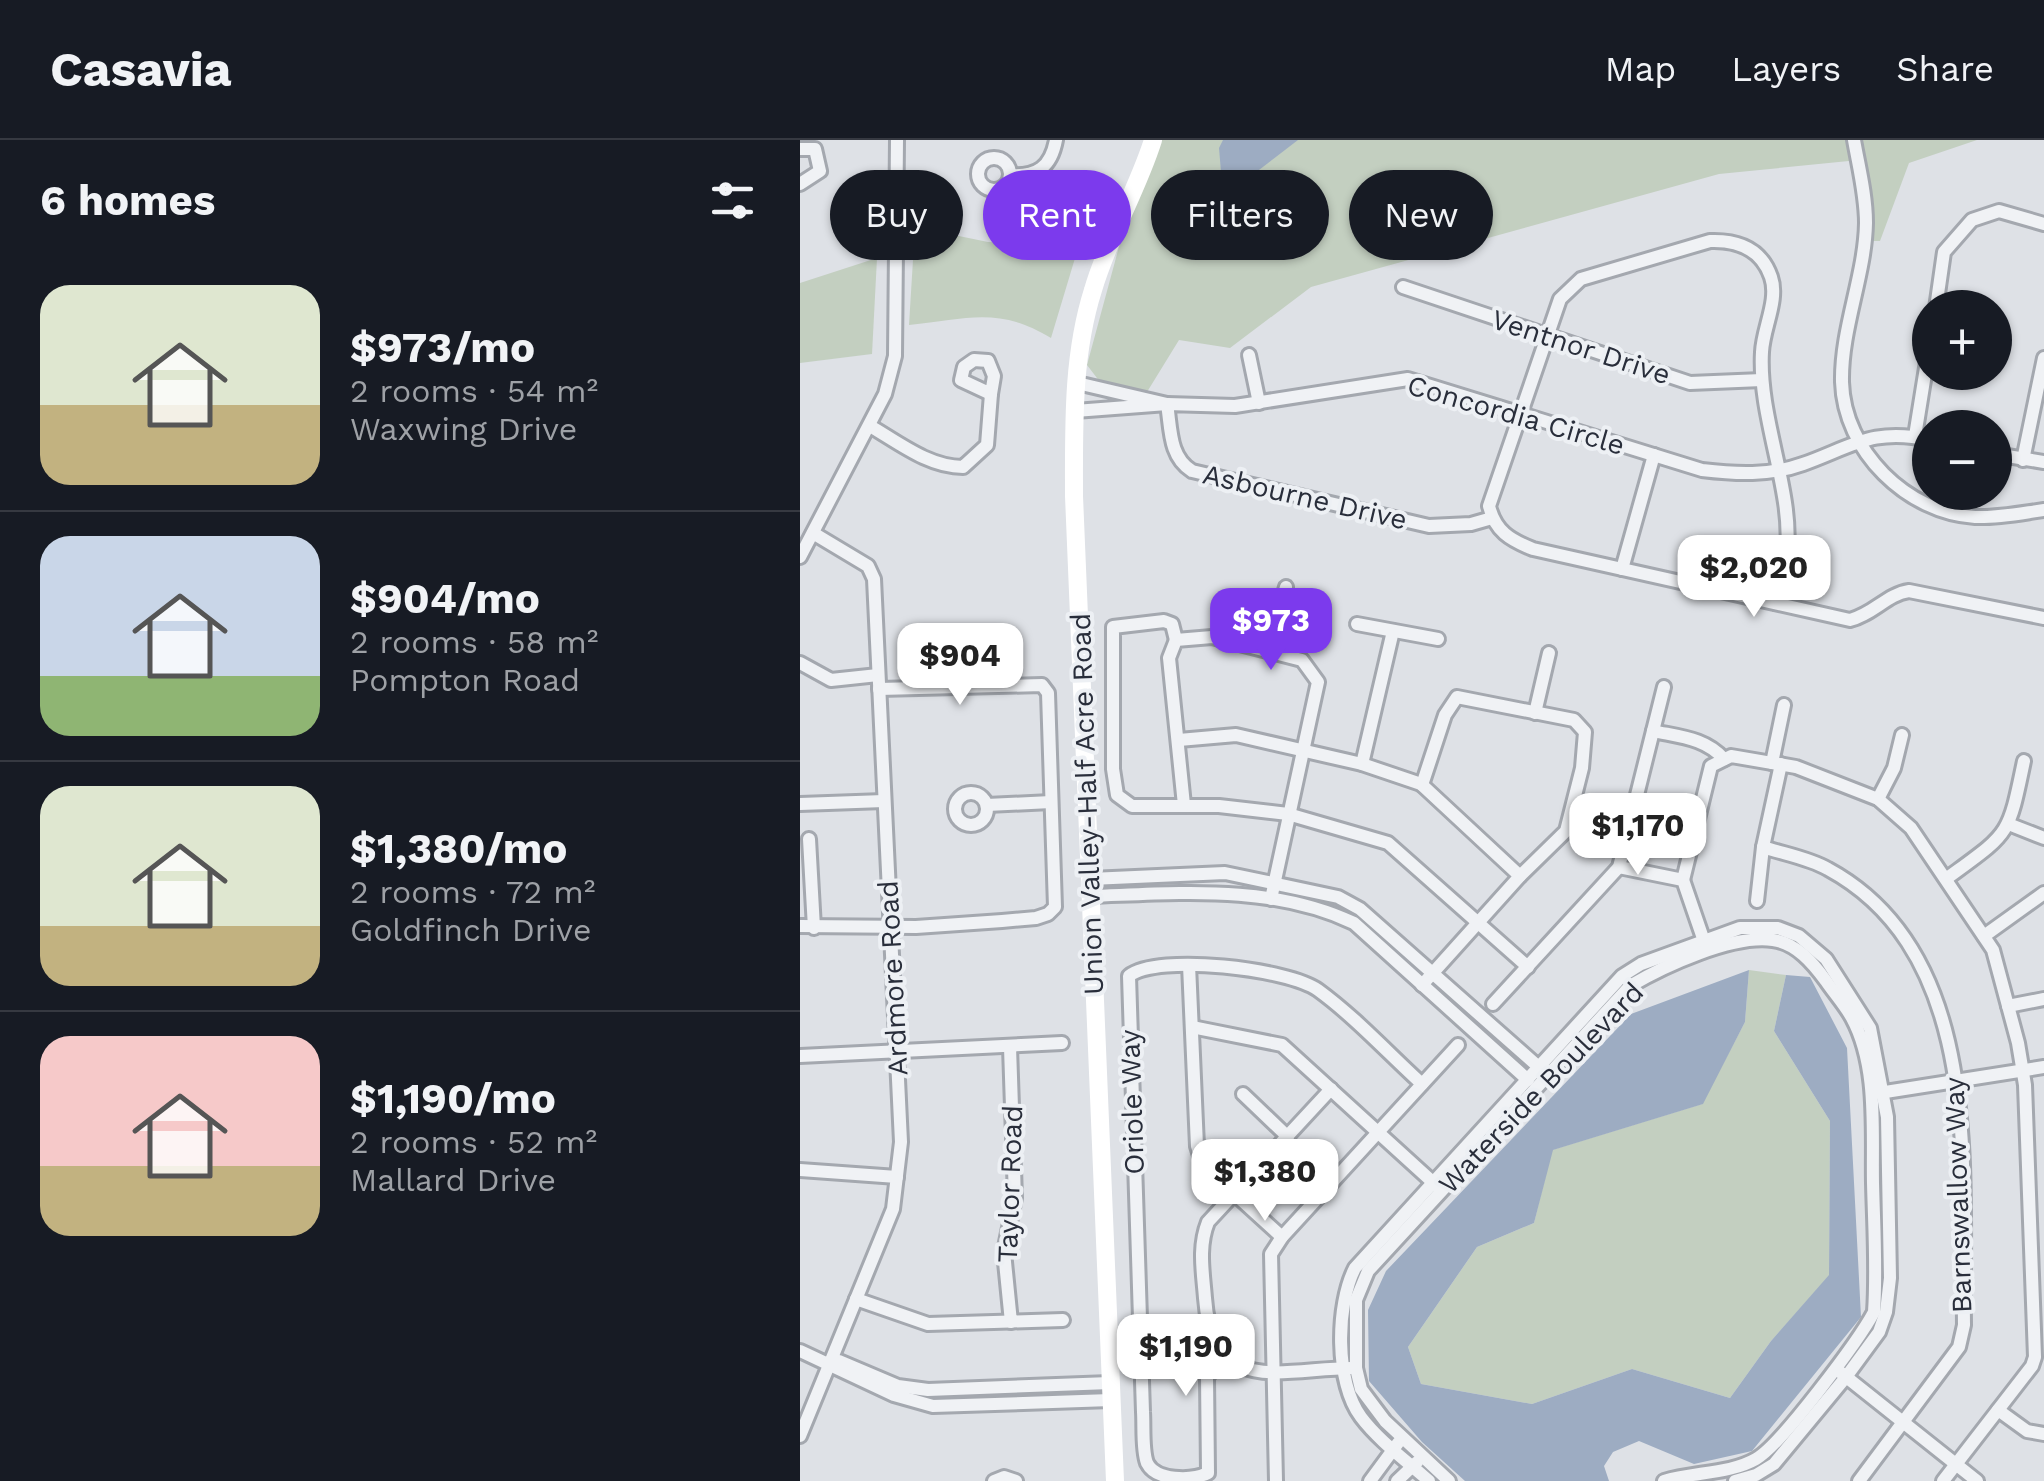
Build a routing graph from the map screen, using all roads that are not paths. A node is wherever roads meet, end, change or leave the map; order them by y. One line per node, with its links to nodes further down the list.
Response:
1 (897, 140): 21 (street)
2 (1056, 140): 6 (street)
3 (1153, 140): 15 (street, Union Valley-Half Acre Road)
4 (1854, 140): 23 (street)
5 (800, 149): 7 (street)
6 (1040, 170)
7 (800, 184)
8 (2044, 224): 10 (street)
9 (1403, 287): 11 (street, Ventnor Drive)
10 (1939, 290)
11 (1547, 337): 14 (street, Ventnor Drive); 14 (street); 20 (street)
12 (1249, 356): 17 (street)
13 (2044, 358): 26 (street)
14 (1762, 380): 28 (street)
15 (1077, 383): 18 (street, Concordia Circle); 19 (street, Union Valley-Half Acre Road)
16 (991, 394): 21 (street)
17 (1259, 403): 18 (street, Concordia Circle); 20 (street, Concordia Circle)
18 (1167, 404): 19 (street, Concordia Circle); 30 (street, Asbourne Drive)
19 (1075, 411): 74 (street, Union Valley-Half Acre Road)
20 (1521, 413): 24 (street, Concordia Circle); 30 (street)
21 (870, 426): 31 (street)
22 (1912, 436): 23 (street)
23 (1858, 439): 28 (street, Concordia Circle); 29 (street)
24 (1654, 455): 28 (street, Concordia Circle); 33 (street)
25 (2012, 458): 26 (street)
26 (2023, 460): 27 (street)
27 (2044, 462)
28 (1776, 471): 35 (street)
29 (2044, 510)
30 (1492, 518): 33 (street)
31 (813, 533): 32 (street); 44 (street, Ardmore Road)
32 (800, 557)
33 (1622, 569): 35 (street)
34 (1286, 587): 41 (street)
35 (1774, 602): 36 (street)
36 (2044, 618)
37 (1358, 624): 38 (street)
38 (1393, 630): 39 (street); 54 (street)
39 (1438, 639)
40 (1176, 640): 41 (street); 50 (street); 61 (street)
41 (1268, 650): 51 (street)
42 (1550, 654): 47 (street)
43 (800, 663): 44 (street)
44 (878, 682): 58 (street, Ardmore Road); 59 (street)
45 (1664, 688): 48 (street)
46 (1784, 705): 55 (street)
47 (1535, 713): 56 (street); 70 (street)
48 (1653, 731): 52 (street); 68 (street)
49 (1902, 734): 57 (street)
50 (1180, 740): 51 (street); 61 (street)
51 (1301, 752): 54 (street); 63 (street)
52 (1724, 759): 55 (street); 72 (street)
53 (2024, 760): 64 (street)
54 (1362, 764): 56 (street)
55 (1776, 764): 57 (street); 67 (street)
56 (1422, 785): 70 (street)
57 (1878, 799): 71 (street)
58 (884, 801): 60 (street); 80 (street, Ardmore Road)
59 (1051, 802): 62 (street); 80 (street)
60 (800, 804)
61 (1184, 805): 63 (street)
62 (987, 806)
63 (1288, 814): 73 (street); 79 (street)
64 (2011, 825): 65 (street); 71 (street)
65 (2044, 838)
66 (809, 839): 81 (street)
67 (1763, 847): 78 (street); 99 (street, Barnswallow Way)
68 (1619, 867): 72 (street); 85 (street)
69 (1153, 876): 73 (street); 74 (street); 76 (street)
70 (1520, 876): 79 (street)
71 (1946, 878): 82 (street)
72 (1683, 880): 83 (street)
73 (1274, 883): 77 (street); 86 (street)
74 (1091, 887): 76 (street); 123 (street, Union Valley-Half Acre Road)
75 (2044, 893): 82 (street)
76 (1152, 894): 77 (street)
77 (1271, 900): 86 (street)
78 (1757, 901)
79 (1479, 922): 85 (street); 86 (street)
80 (890, 924): 81 (street); 94 (street, Ardmore Road)
81 (807, 927)
82 (1984, 936): 89 (street)
83 (1706, 945): 98 (street, Waterside Boulevard); 103 (street, Waterside Boulevard)
84 (1189, 965): 90 (street); 101 (street, Oriole Way); 132 (street, Oriole Way)
85 (1528, 967): 88 (street)
86 (1427, 979): 98 (street); 100 (street)
87 (2044, 999): 89 (street)
88 (1493, 1004)
89 (2008, 1006): 97 (street)
90 (1192, 1026): 102 (street); 110 (street)
91 (1062, 1044): 93 (street)
92 (1458, 1046): 101 (street)
93 (1010, 1047): 94 (street); 114 (street, Taylor Road)
94 (896, 1053): 95 (street); 108 (street, Ardmore Road)
95 (800, 1056)
96 (2044, 1067): 97 (street)
97 (2022, 1069): 99 (street); 117 (street)
98 (1542, 1071): 100 (street, Waterside Boulevard)
99 (1957, 1081): 103 (street); 126 (street, Barnswallow Way)
100 (1531, 1082): 109 (street, Waterside Boulevard)
101 (1422, 1084): 105 (street)
102 (1331, 1090): 105 (street); 106 (street)
103 (1879, 1093): 120 (street, Waterside Boulevard)
104 (1243, 1094): 106 (street)
105 (1378, 1132): 109 (street); 111 (street)
106 (1288, 1137): 110 (street)
107 (807, 1171): 108 (street)
108 (896, 1177): 112 (street, Ardmore Road)
109 (1437, 1186): 119 (street, Waterside Boulevard)
110 (1234, 1194): 111 (street); 116 (street)
111 (1282, 1236): 121 (street)
112 (856, 1299): 114 (street); 118 (street, Ardmore Road)
113 (1063, 1320): 114 (street)
114 (1011, 1322)
115 (800, 1350): 118 (street)
116 (1224, 1355): 121 (street); 132 (street)
117 (2039, 1361): 125 (street)
118 (830, 1363): 122 (street); 124 (street); 128 (street, Ardmore Road)
119 (1350, 1368): 121 (street); 129 (street, Waterside Boulevard)
120 (1840, 1372): 126 (street); 141 (street, Waterside Boulevard); 142 (street, Waterside Boulevard)
121 (1272, 1373): 136 (street)
122 (1029, 1386): 123 (street); 124 (street)
123 (1111, 1392): 124 (street); 135 (street, Union Valley-Half Acre Road)
124 (1031, 1404)
125 (1998, 1410): 127 (street); 131 (street)
126 (1902, 1424): 131 (street); 143 (street, Barnswallow Way)
127 (2044, 1434)
128 (800, 1436)
129 (1398, 1443): 130 (street, Waterside Boulevard); 137 (street)
130 (1418, 1461): 138 (street); 139 (street, Waterside Boulevard); 140 (street, Waterside Boulevard)
131 (1956, 1465): 144 (street); 145 (street)
132 (1183, 1480)
133 (994, 1481): 134 (street)
134 (1016, 1481)
135 (1114, 1481)
136 (1276, 1481)
137 (1370, 1481)
138 (1397, 1481)
139 (1429, 1481)
140 (1449, 1481)
141 (1664, 1481)
142 (1736, 1481)
143 (1859, 1481)
144 (1944, 1481)
145 (1976, 1481)

